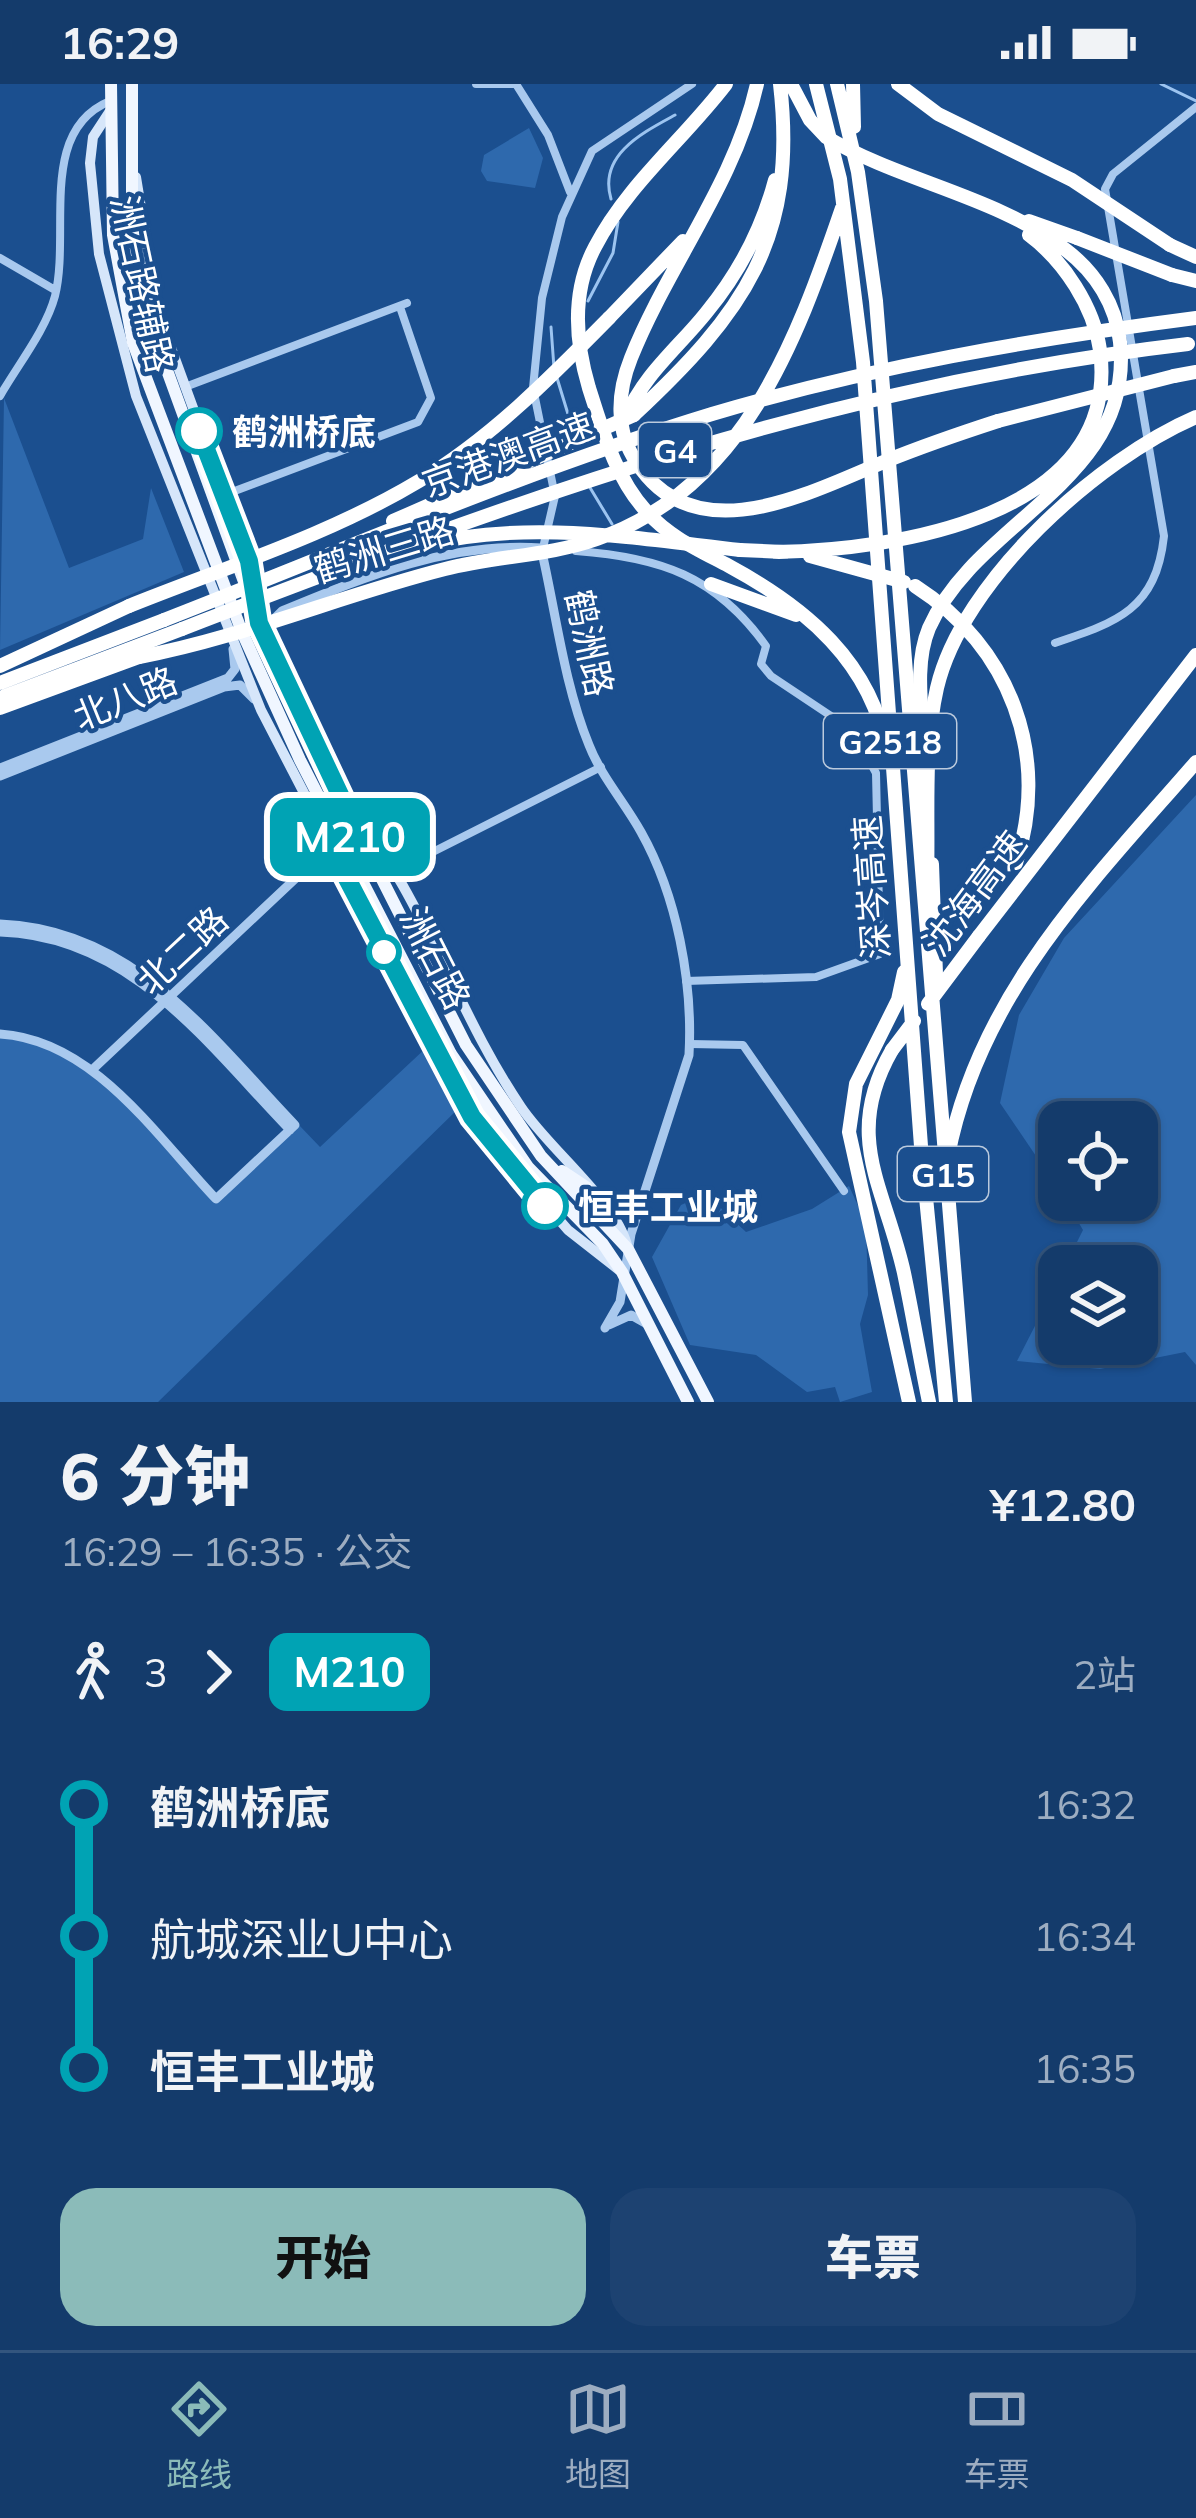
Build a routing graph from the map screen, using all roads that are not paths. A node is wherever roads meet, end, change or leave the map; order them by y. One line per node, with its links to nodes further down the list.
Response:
1 (108, 84): 14 (main road, 洲石路)
2 (132, 84): 27 (main road, 洲石路)
3 (476, 84): 4 (street)
4 (516, 84): 17 (street)
5 (692, 84): 17 (street, 鹤洲路)
6 (725, 84): 43 (highway)
7 (757, 84): 19 (highway)
8 (780, 84): 16 (highway)
9 (791, 84): 18 (highway)
10 (816, 84): 75 (highway, 深岑高速 / G2518, bridge)
11 (837, 84): 58 (highway, 深岑高速 / G2518, bridge)
12 (853, 84): 48 (highway, bridge)
13 (898, 84): 20 (highway, bridge)
14 (110, 106): 23 (street); 40 (main road, 洲石路辅路); 54 (main road, 洲石路)
15 (1196, 107): 41 (street)
16 (782, 145): 30 (highway); 35 (highway, bridge)
17 (570, 192): 32 (street, 鹤洲路)
18 (995, 213): 22 (highway, bridge); 33 (highway); 65 (highway)
19 (701, 218): 30 (highway); 45 (highway, bridge)
20 (1196, 257)
21 (0, 258): 23 (street)
22 (1196, 280)
23 (55, 290): 28 (street)
24 (1196, 318): 35 (highway, 京港澳高速 / G4, bridge)
25 (1192, 344): 39 (highway, 京港澳高速 / G4, bridge)
26 (1196, 372): 30 (highway, bridge)
27 (177, 389): 31 (main road); 31 (street); 38 (main road, 洲石路)
28 (0, 396)
29 (1196, 417): 58 (highway, 沈海高速 / G15, bridge)
30 (622, 428)
31 (224, 495): 34 (main road)
32 (542, 548): 36 (street); 37 (street, 鹤洲三路); 51 (street, 鹤洲路)
33 (775, 551): 39 (highway, bridge); 57 (highway, bridge)
34 (249, 561): 37 (street); 38 (main road)
35 (302, 566): 46 (highway, 京港澳高速 / G4, bridge)
36 (711, 584): 43 (highway); 59 (street)
37 (282, 611): 42 (street, 鹤洲三路)
38 (259, 623): 42 (main road, 洲石路)
39 (182, 629): 47 (highway, 京港澳高速 / G4)
40 (230, 638): 49 (main road, 洲石路辅路); 52 (street, 北八路)
41 (1055, 643)
42 (268, 644): 53 (main road, 洲石路)
43 (839, 647): 73 (highway)
44 (1196, 655): 57 (highway, 沈海高速 / G15)
45 (0, 665)
46 (0, 683)
47 (0, 698)
48 (0, 708)
49 (261, 710): 52 (street, 北八路); 54 (main road, 洲石路辅路)
50 (1196, 762): 65 (highway)
51 (601, 767): 55 (street); 59 (street, 鹤洲路)
52 (0, 772)
53 (363, 831): 54 (street, 北二路); 64 (main road, 洲石路); 66 (main road)
54 (336, 843): 60 (street, 北二路); 69 (main road, 洲石路)
55 (411, 863)
56 (0, 928): 60 (street)
57 (980, 936): 74 (highway, 沈海高速 / G15, bridge)
58 (924, 945): 76 (highway, 深岑高速 / G15, bridge)
59 (686, 981): 62 (street, 鹤洲路)
60 (169, 1000): 63 (street, 北二路); 63 (street)
61 (0, 1034): 63 (street)
62 (690, 1044): 67 (street); 68 (street, 鹤洲路)
63 (92, 1070)
64 (541, 1156): 66 (main road); 68 (main road, 洲石路)
65 (946, 1167): 76 (highway)
66 (586, 1187): 68 (main road)
67 (844, 1191)
68 (628, 1249): 69 (street, 鹤洲路); 72 (main road, 洲石路)
69 (622, 1272): 70 (main road, 洲石路); 70 (street, 鹤洲路)
70 (649, 1326): 71 (main road, 洲石路)
71 (688, 1402)
72 (708, 1402)
73 (910, 1402)
74 (929, 1402)
75 (946, 1402)
76 (969, 1402)

